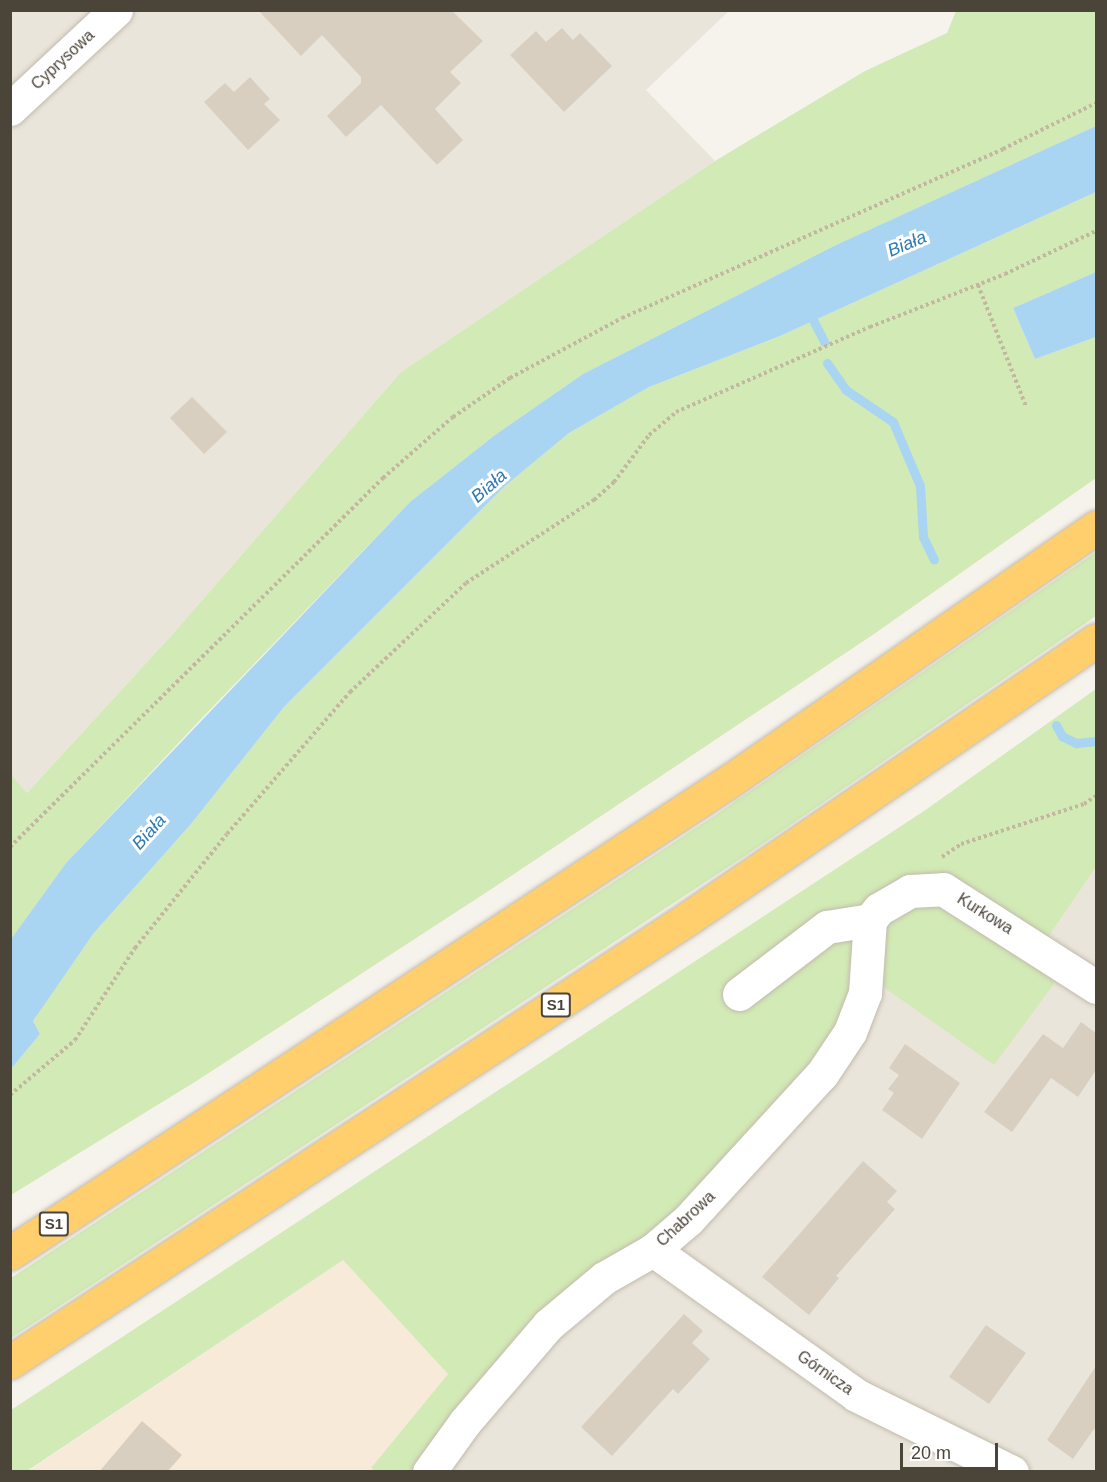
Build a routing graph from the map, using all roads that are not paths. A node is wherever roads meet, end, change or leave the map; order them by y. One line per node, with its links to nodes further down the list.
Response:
1 (116, 10): 2 (street, Cyprysowa)
2 (10, 109)
3 (1096, 527): 9 (highway, S1)
4 (1096, 640): 10 (highway, S1)
5 (870, 920): 6 (street, Kurkowa); 7 (street); 8 (street, Chabrowa)
6 (1096, 987)
7 (739, 994)
8 (653, 1250): 11 (street, Chabrowa); 12 (street, Górnicza)
9 (10, 1253)
10 (10, 1362)
11 (429, 1472)
12 (1012, 1472)

